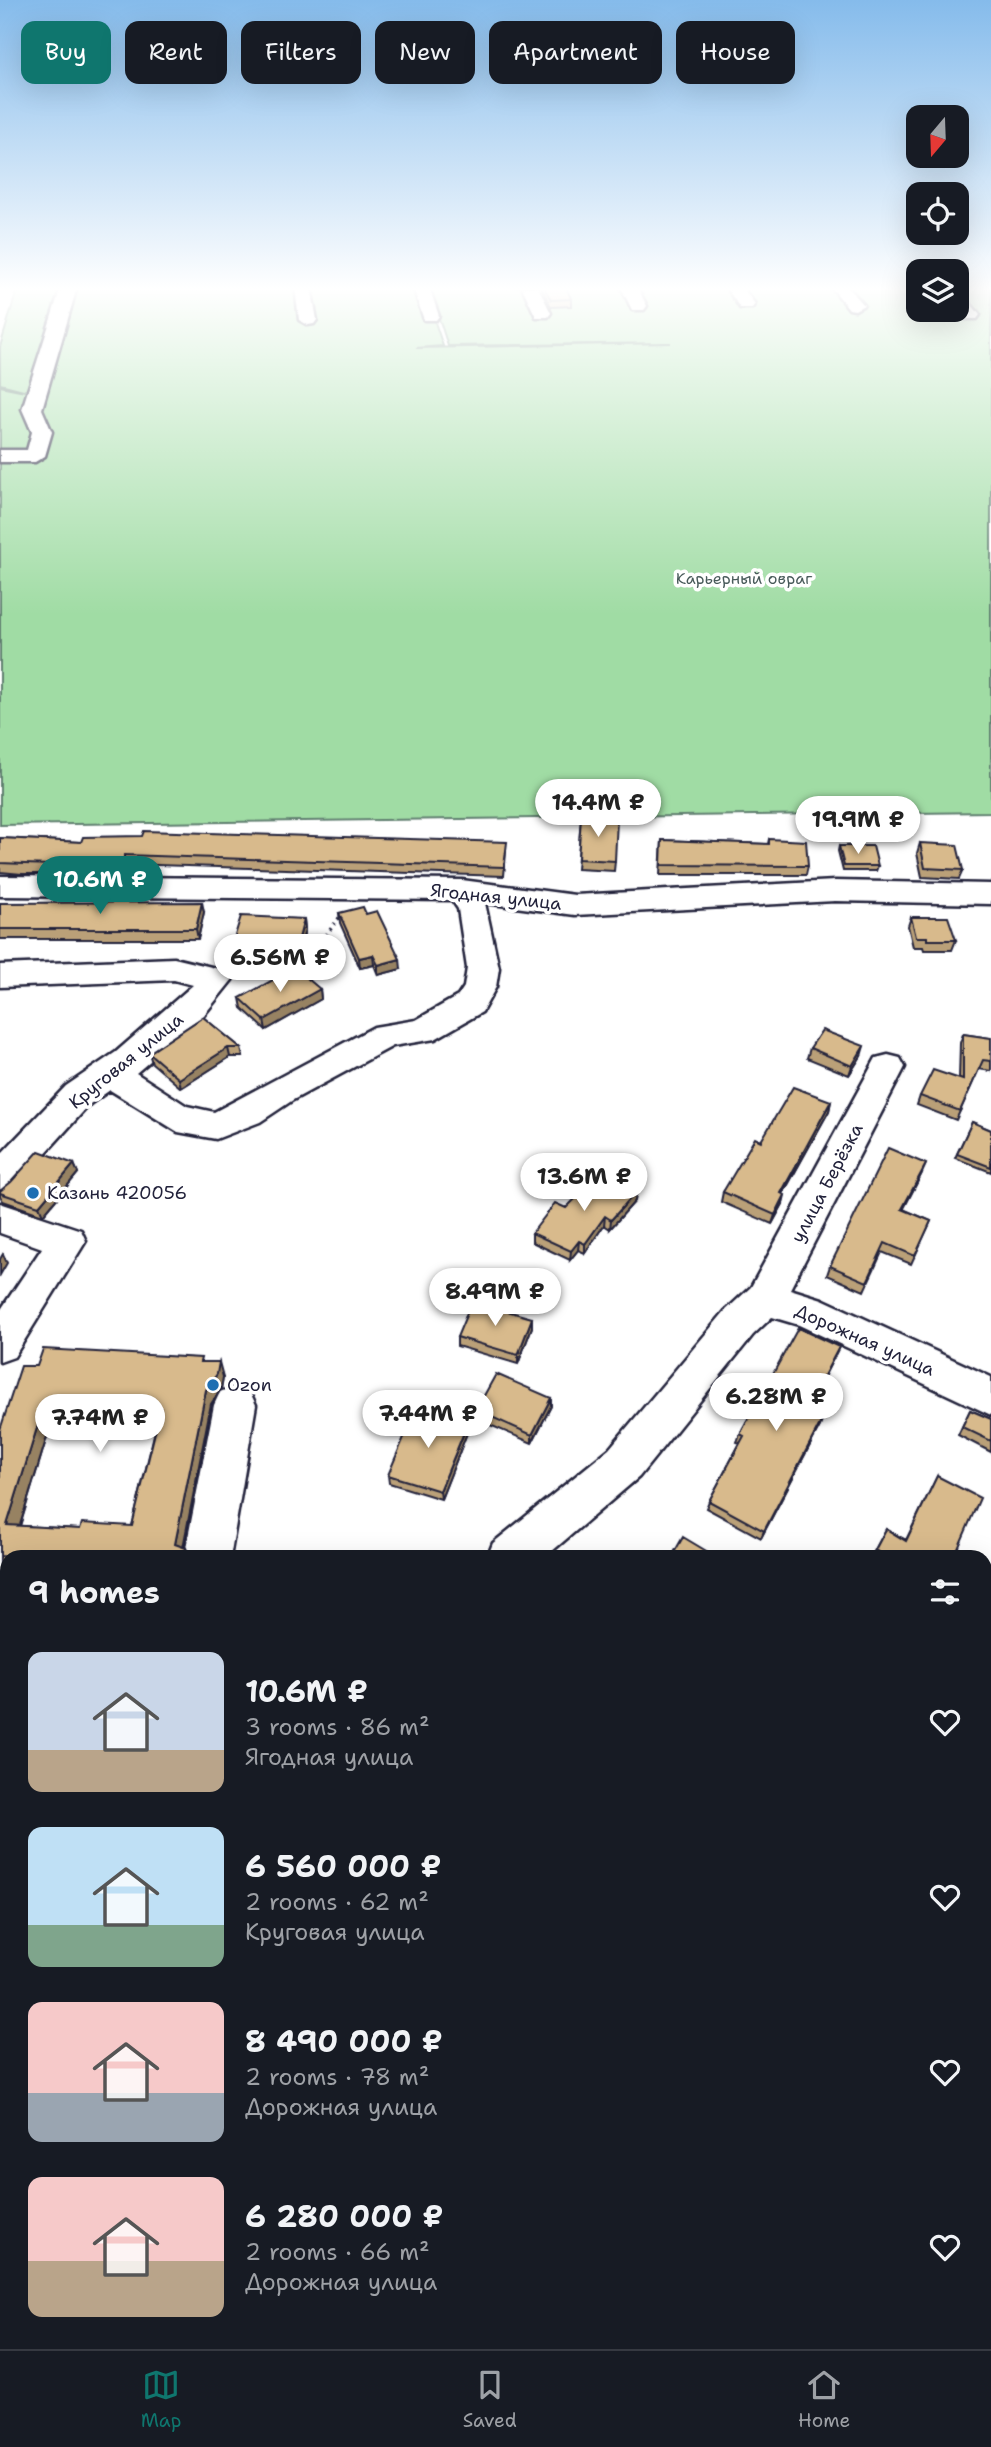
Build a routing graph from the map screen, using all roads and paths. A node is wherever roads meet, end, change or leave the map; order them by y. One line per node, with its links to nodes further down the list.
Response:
1 (36, 397): 2 (street)
2 (0, 456)
3 (0, 886): 4 (street, Ягодная улица)
4 (348, 888): 5 (street, Ягодная улица); 8 (path)
5 (462, 890): 6 (street, Ягодная улица); 10 (street)
6 (991, 894)
7 (0, 976): 8 (street)
8 (217, 979): 10 (street, Круговая улица)
9 (888, 1068): 13 (street, улица Берёзка)
10 (110, 1073): 11 (street, Круговая улица)
11 (0, 1179)
12 (0, 1218): 14 (street)
13 (765, 1299): 15 (street, Дорожная улица); 18 (street)
14 (0, 1345)
15 (991, 1397)
16 (235, 1405): 17 (street)
17 (208, 1550)
18 (519, 1550)

